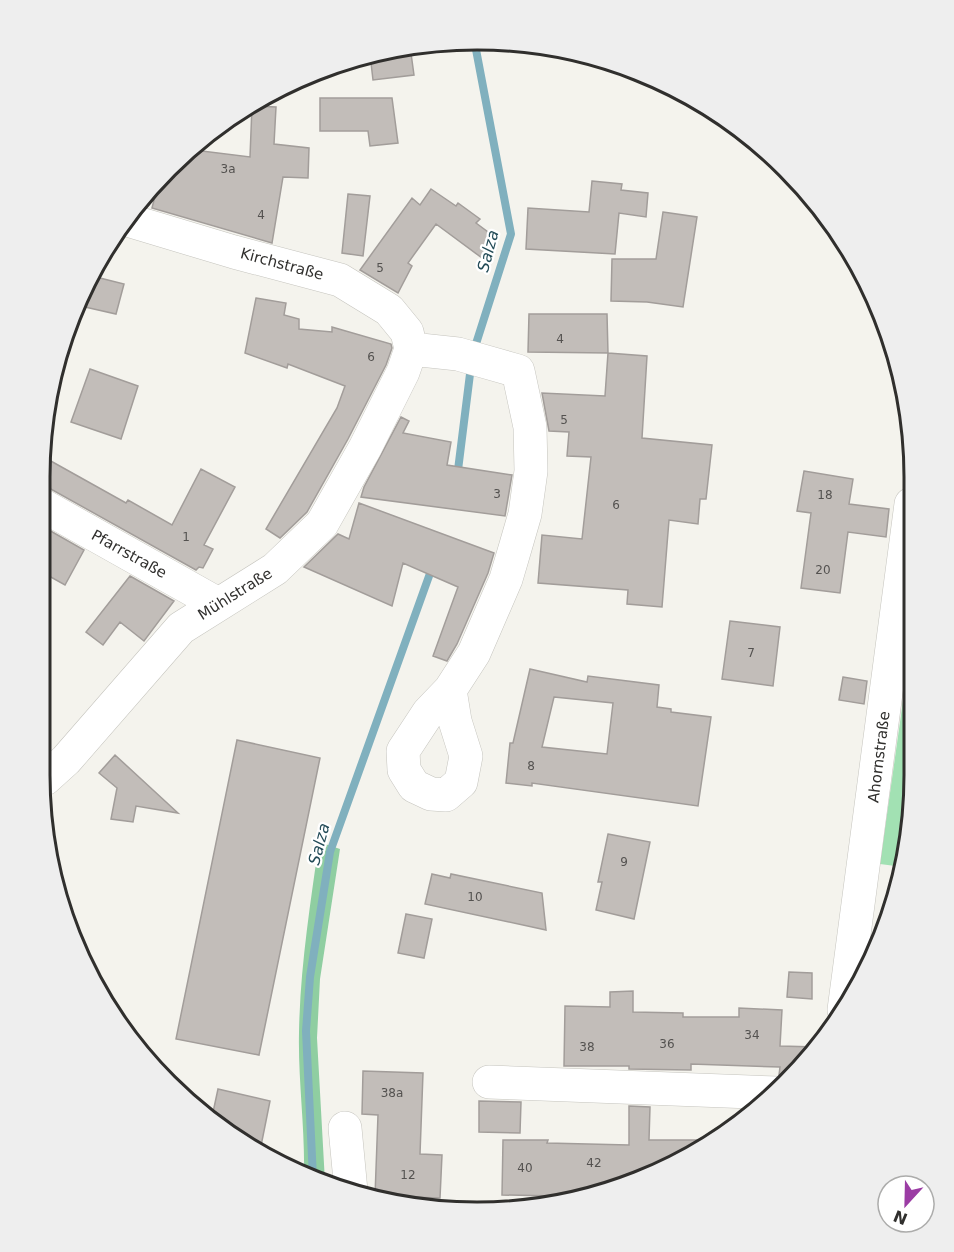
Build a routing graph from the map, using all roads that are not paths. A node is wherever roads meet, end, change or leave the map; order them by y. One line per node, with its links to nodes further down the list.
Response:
1 (134, 222): 2 (street, Kirchstraße)
2 (411, 350): 5 (street, Mühlstraße); 6 (street)
3 (50, 510): 5 (street, Pfarrstraße)
4 (904, 559): 8 (street, Ahornstraße)
5 (218, 603): 7 (street, Mühlstraße)
6 (450, 690)
7 (50, 774)
8 (847, 989)
9 (489, 1082): 10 (street)
10 (763, 1092)
11 (345, 1128): 12 (street)
12 (350, 1183)

